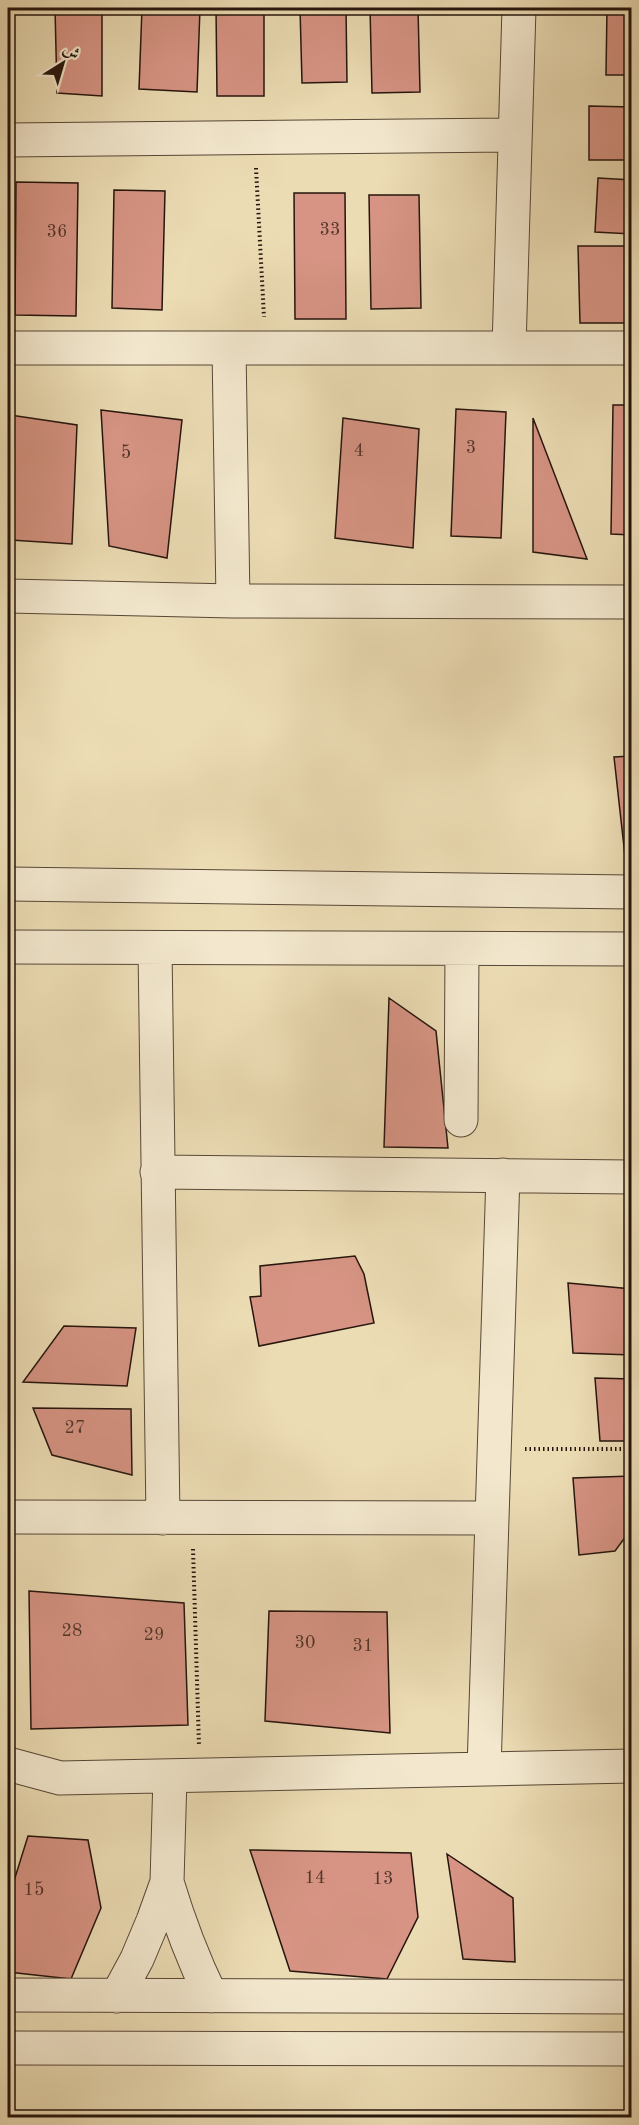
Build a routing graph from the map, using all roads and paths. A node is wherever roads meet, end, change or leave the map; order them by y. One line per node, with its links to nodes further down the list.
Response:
1 (519, 8): 2 (street)
2 (515, 135): 3 (street); 8 (street)
3 (255, 138): 4 (street); 7 (path)
4 (8, 140)
5 (8, 348): 6 (street)
6 (229, 348): 7 (street); 11 (street)
7 (266, 348): 8 (street)
8 (509, 348): 9 (street)
9 (632, 348)
10 (8, 596): 11 (street)
11 (233, 601): 12 (street)
12 (632, 602)
13 (8, 884): 14 (street)
14 (632, 892)
15 (8, 947): 16 (street)
16 (154, 948): 17 (street); 20 (street)
17 (462, 949): 18 (street); 19 (street)
18 (632, 949)
19 (460, 1120)
20 (158, 1172): 21 (street); 26 (street)
21 (503, 1175): 22 (street); 23 (street)
22 (632, 1177)
23 (494, 1449): 24 (path); 27 (street)
24 (632, 1449)
25 (8, 1516): 26 (street)
26 (178, 1518): 27 (street); 31 (path)
27 (492, 1518): 30 (street)
28 (8, 1764): 31 (street)
29 (632, 1766): 30 (street)
30 (484, 1769): 31 (street)
31 (185, 1776): 32 (street)
32 (167, 1882): 34 (street); 35 (street)
33 (8, 1995): 34 (street)
34 (117, 1996): 35 (street)
35 (211, 1996): 36 (street)
36 (632, 1997)
37 (8, 2048): 38 (street)
38 (632, 2049)

